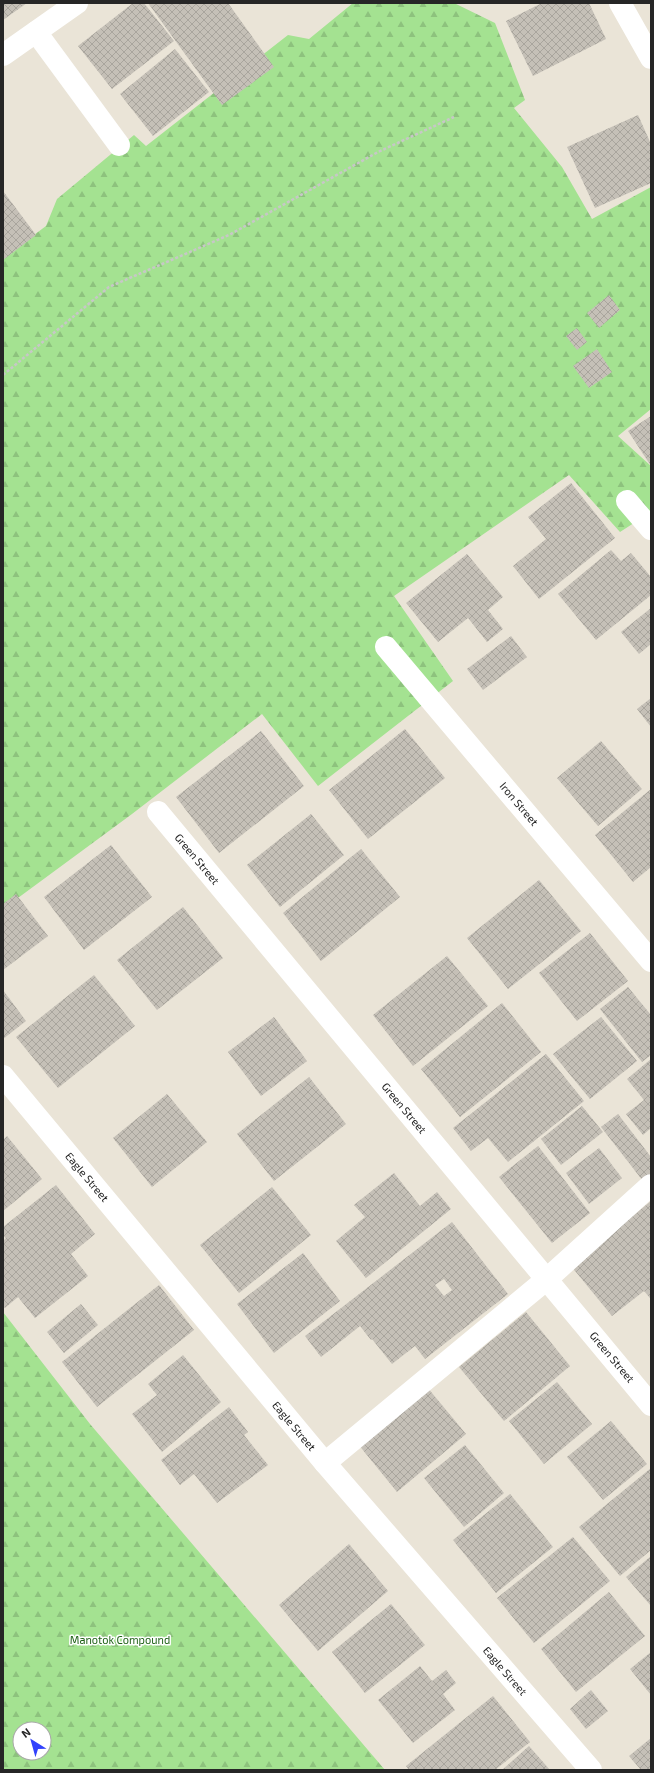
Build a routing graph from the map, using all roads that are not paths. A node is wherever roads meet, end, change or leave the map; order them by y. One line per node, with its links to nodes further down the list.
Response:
1 (77, 3): 4 (street)
2 (620, 3): 3 (street)
3 (643, 27): 6 (street)
4 (36, 32): 5 (street); 7 (street)
5 (3, 55)
6 (651, 58)
7 (120, 145)
8 (627, 501): 9 (street)
9 (651, 529)
10 (386, 646): 12 (street, Iron Street)
11 (158, 812): 15 (street, Green Street)
12 (651, 960)
13 (3, 1076): 17 (street, Eagle Street)
14 (651, 1185): 15 (street)
15 (547, 1279): 16 (street, Green Street); 17 (street)
16 (651, 1405)
17 (324, 1463): 18 (street, Eagle Street)
18 (592, 1770)

